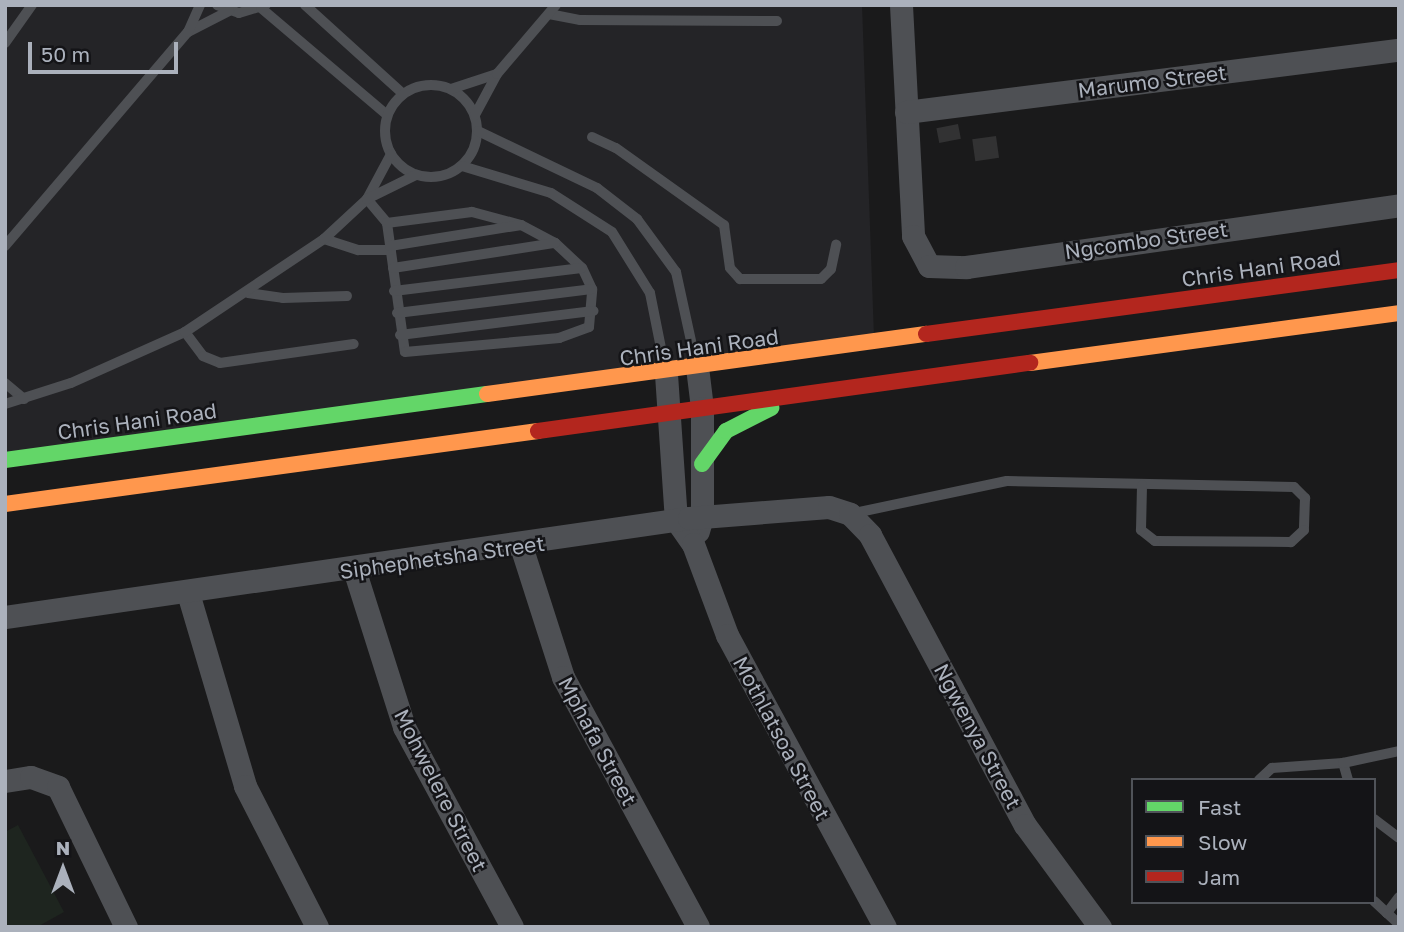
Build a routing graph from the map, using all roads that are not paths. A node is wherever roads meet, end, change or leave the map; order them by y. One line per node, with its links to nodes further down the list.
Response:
1 (32, 5): 11 (lane)
2 (200, 5): 10 (lane)
3 (217, 5): 8 (lane)
4 (305, 5): 15 (lane)
5 (901, 5): 16 (street)
6 (263, 7): 8 (lane); 17 (lane)
7 (553, 10): 9 (lane); 13 (lane)
8 (229, 11): 10 (lane)
9 (777, 21)
10 (188, 32): 31 (lane)
11 (5, 43)
12 (1399, 50): 16 (street, Marumo Street)
13 (497, 74): 14 (lane); 18 (lane)
14 (451, 89): 15 (lane); 18 (lane)
15 (403, 94): 17 (lane)
16 (906, 112): 25 (street, Ngcombo Street)
17 (387, 115): 21 (lane)
18 (475, 115): 19 (lane)
19 (478, 131): 22 (lane); 46 (lane)
20 (592, 137): 30 (lane)
21 (391, 154): 23 (lane); 24 (lane)
22 (462, 166): 23 (lane); 47 (lane)
23 (416, 175): 24 (lane)
24 (367, 199): 26 (lane); 28 (lane)
25 (1399, 205)
26 (387, 223): 27 (lane); 32 (lane)
27 (522, 225): 29 (lane); 32 (lane)
28 (324, 239): 32 (lane); 38 (lane)
29 (555, 243): 33 (lane); 34 (lane)
30 (836, 245)
31 (5, 246)
32 (390, 248): 33 (lane)
33 (393, 268): 37 (lane)
34 (582, 268): 36 (lane); 37 (lane)
35 (1399, 270): 46 (main road, Chris Hani Road)
36 (592, 289): 40 (lane); 41 (lane)
37 (394, 291): 41 (lane)
38 (248, 293): 39 (lane); 43 (lane)
39 (347, 296)
40 (594, 311): 44 (lane); 44 (lane)
41 (397, 313): 44 (lane)
42 (1399, 313): 49 (main road)
43 (185, 332): 45 (lane); 50 (lane)
44 (400, 335)
45 (354, 344)
46 (697, 368): 47 (main road, Chris Hani Road); 52 (street)
47 (666, 374): 53 (street); 54 (main road, Chris Hani Road)
48 (5, 383): 50 (lane)
49 (797, 396): 52 (main road); 55 (main road)
50 (23, 400): 51 (lane)
51 (5, 404)
52 (702, 408): 53 (main road); 55 (street)
53 (671, 412): 57 (main road); 60 (street)
54 (5, 460)
55 (702, 464): 59 (street)
56 (1142, 485): 56 (lane); 58 (lane)
57 (5, 504)
58 (850, 514): 59 (street, Siphephetsha Street); 82 (street, Ngwenya Street)
59 (702, 517): 60 (street, Siphephetsha Street); 61 (street)
60 (676, 520): 61 (street, Mothlatsoa Street); 62 (street, Siphephetsha Street)
61 (693, 544): 81 (street, Mothlatsoa Street)
62 (521, 546): 63 (street, Siphephetsha Street); 80 (street, Mphafa Street)
63 (354, 569): 64 (street, Siphephetsha Street); 79 (street, Mohwelere Street)
64 (188, 593): 65 (street, Siphephetsha Street); 78 (street)
65 (5, 617)
66 (1399, 751): 67 (lane)
67 (1343, 763): 68 (lane); 69 (lane)
68 (1261, 778)
69 (1347, 778)
70 (5, 781): 77 (street)
71 (1376, 821): 72 (lane)
72 (1399, 838)
73 (1399, 897): 75 (lane)
74 (1376, 903): 75 (lane)
75 (1387, 913): 76 (lane)
76 (1399, 924)
77 (126, 927)
78 (317, 927)
79 (512, 927)
80 (698, 927)
81 (884, 927)
82 (1100, 927)

